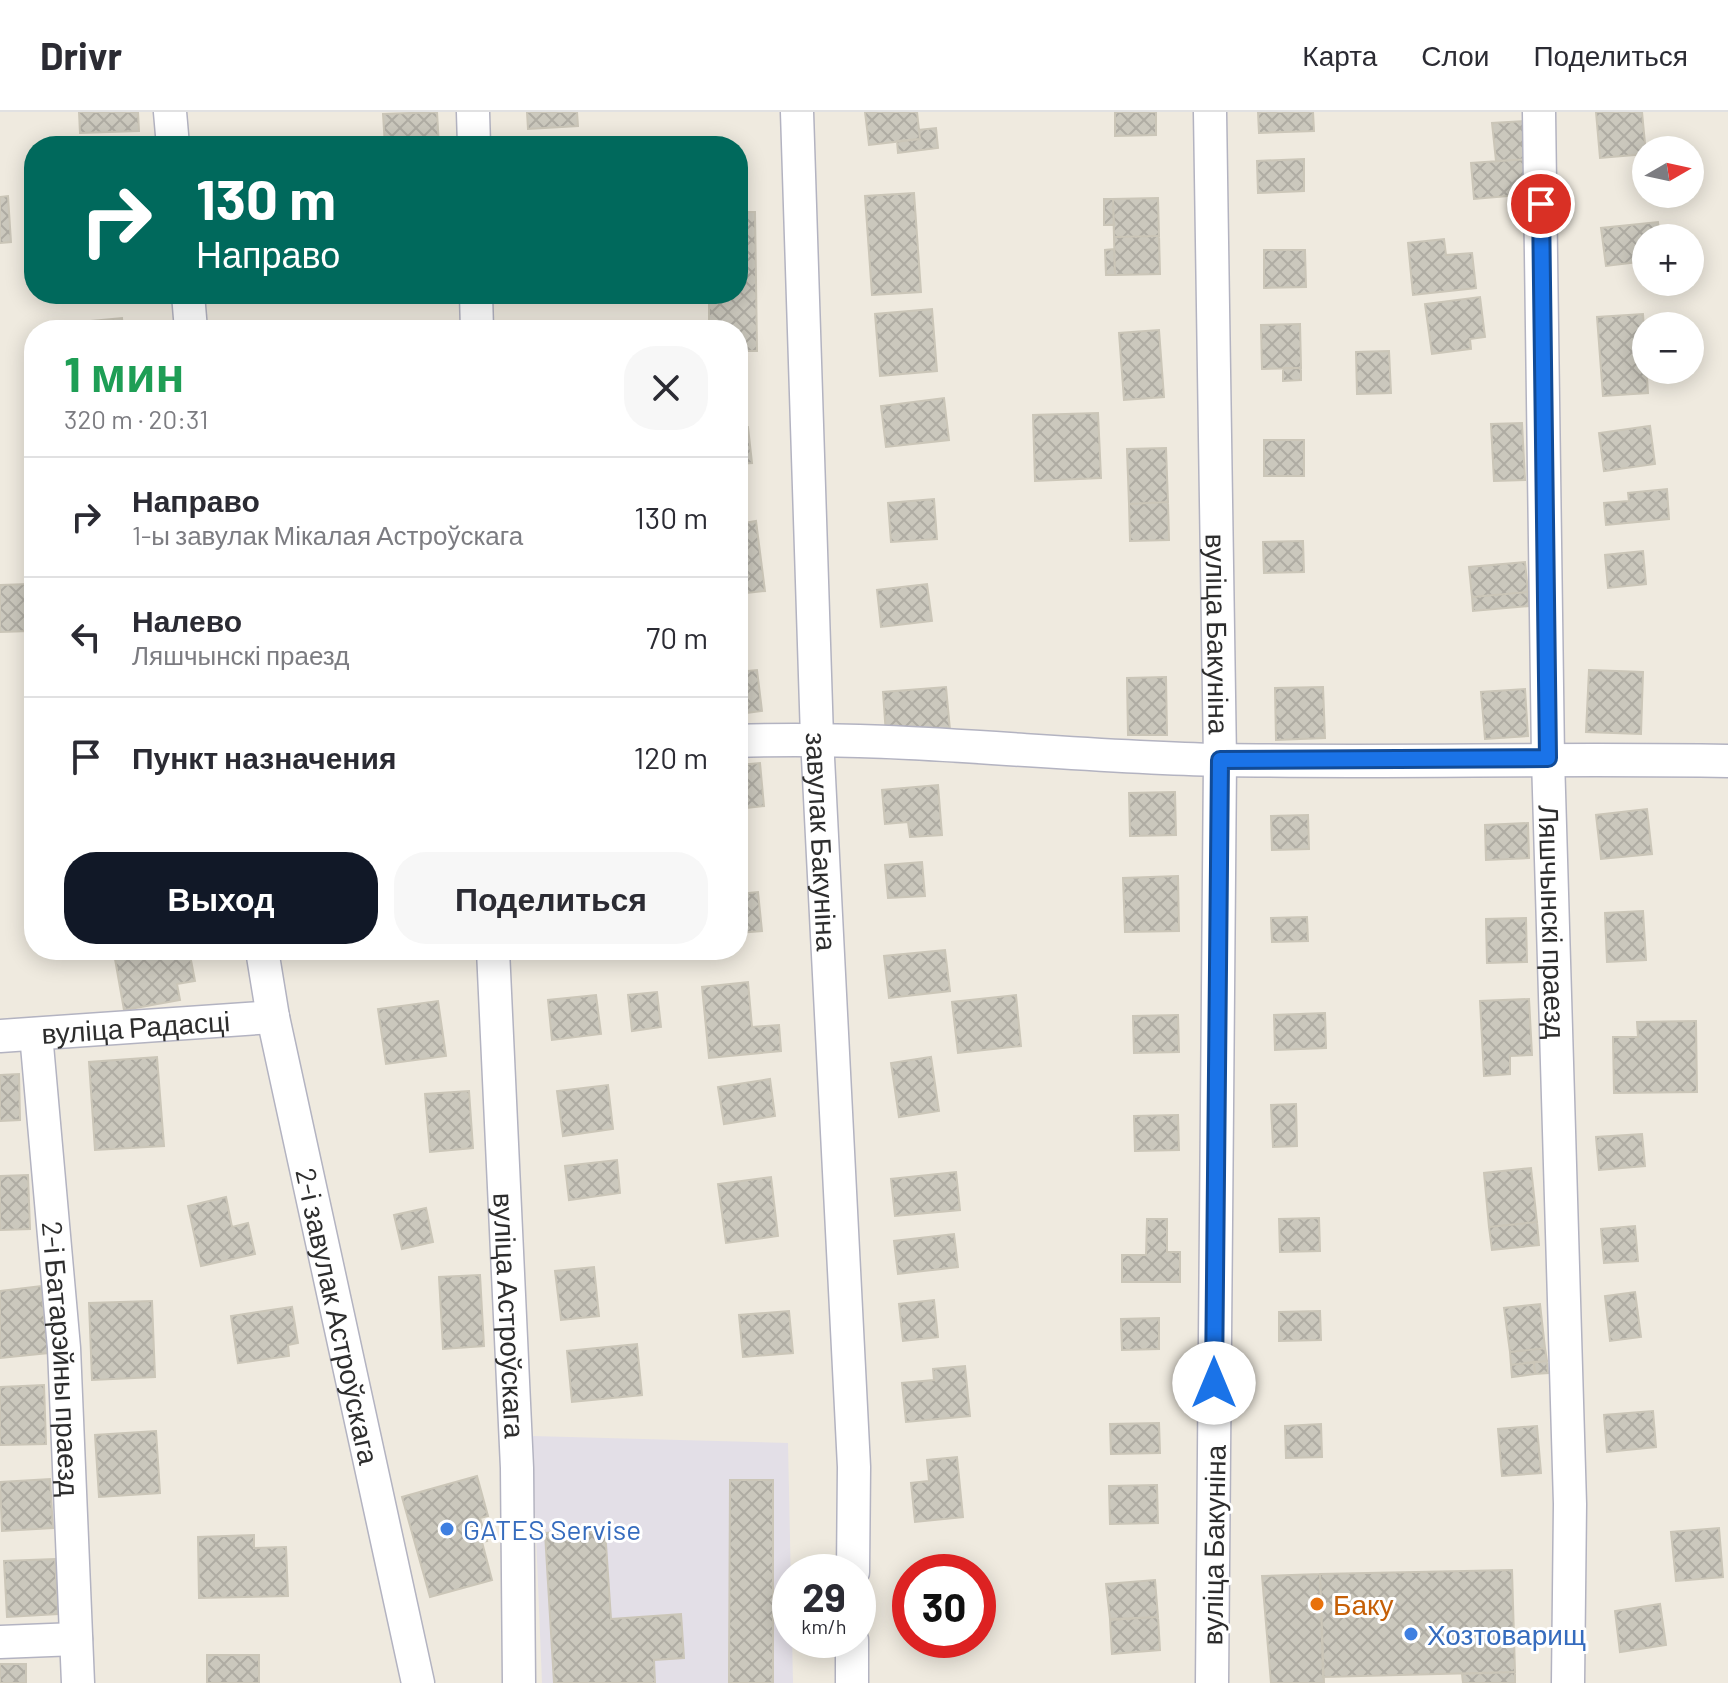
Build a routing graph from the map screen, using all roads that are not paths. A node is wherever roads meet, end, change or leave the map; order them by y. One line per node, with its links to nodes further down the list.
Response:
1 (170, 112): 6 (street)
2 (473, 112): 7 (street)
3 (797, 112): 8 (street, завулак Бакуніна)
4 (1210, 112): 11 (street, вуліца Бакуніна)
5 (1539, 112): 10 (street, Ляшчынскі праезд)
6 (172, 136)
7 (474, 136)
8 (817, 738): 9 (street); 11 (street); 18 (street, завулак Бакуніна)
9 (748, 741)
10 (1548, 758): 11 (street); 12 (street); 27 (street, Ляшчынскі праезд)
11 (1220, 760): 26 (street, вуліца Бакуніна)
12 (1728, 761)
13 (264, 960): 15 (street, 2-і завулак Астроўскага)
14 (493, 960): 24 (street, вуліца Астроўскага)
15 (273, 1017): 16 (street, вуліца Радасці); 23 (street, 2-і завулак Астроўскага)
16 (36, 1034): 17 (street, вуліца Радасці); 19 (street, 2-і Батарэйны праезд)
17 (0, 1036)
18 (853, 1554)
19 (76, 1639): 20 (street); 22 (street, 2-і Батарэйны праезд)
20 (0, 1642)
21 (852, 1658): 25 (street)
22 (78, 1683)
23 (418, 1683)
24 (519, 1683)
25 (852, 1683)
26 (1212, 1683)
27 (1568, 1683)

